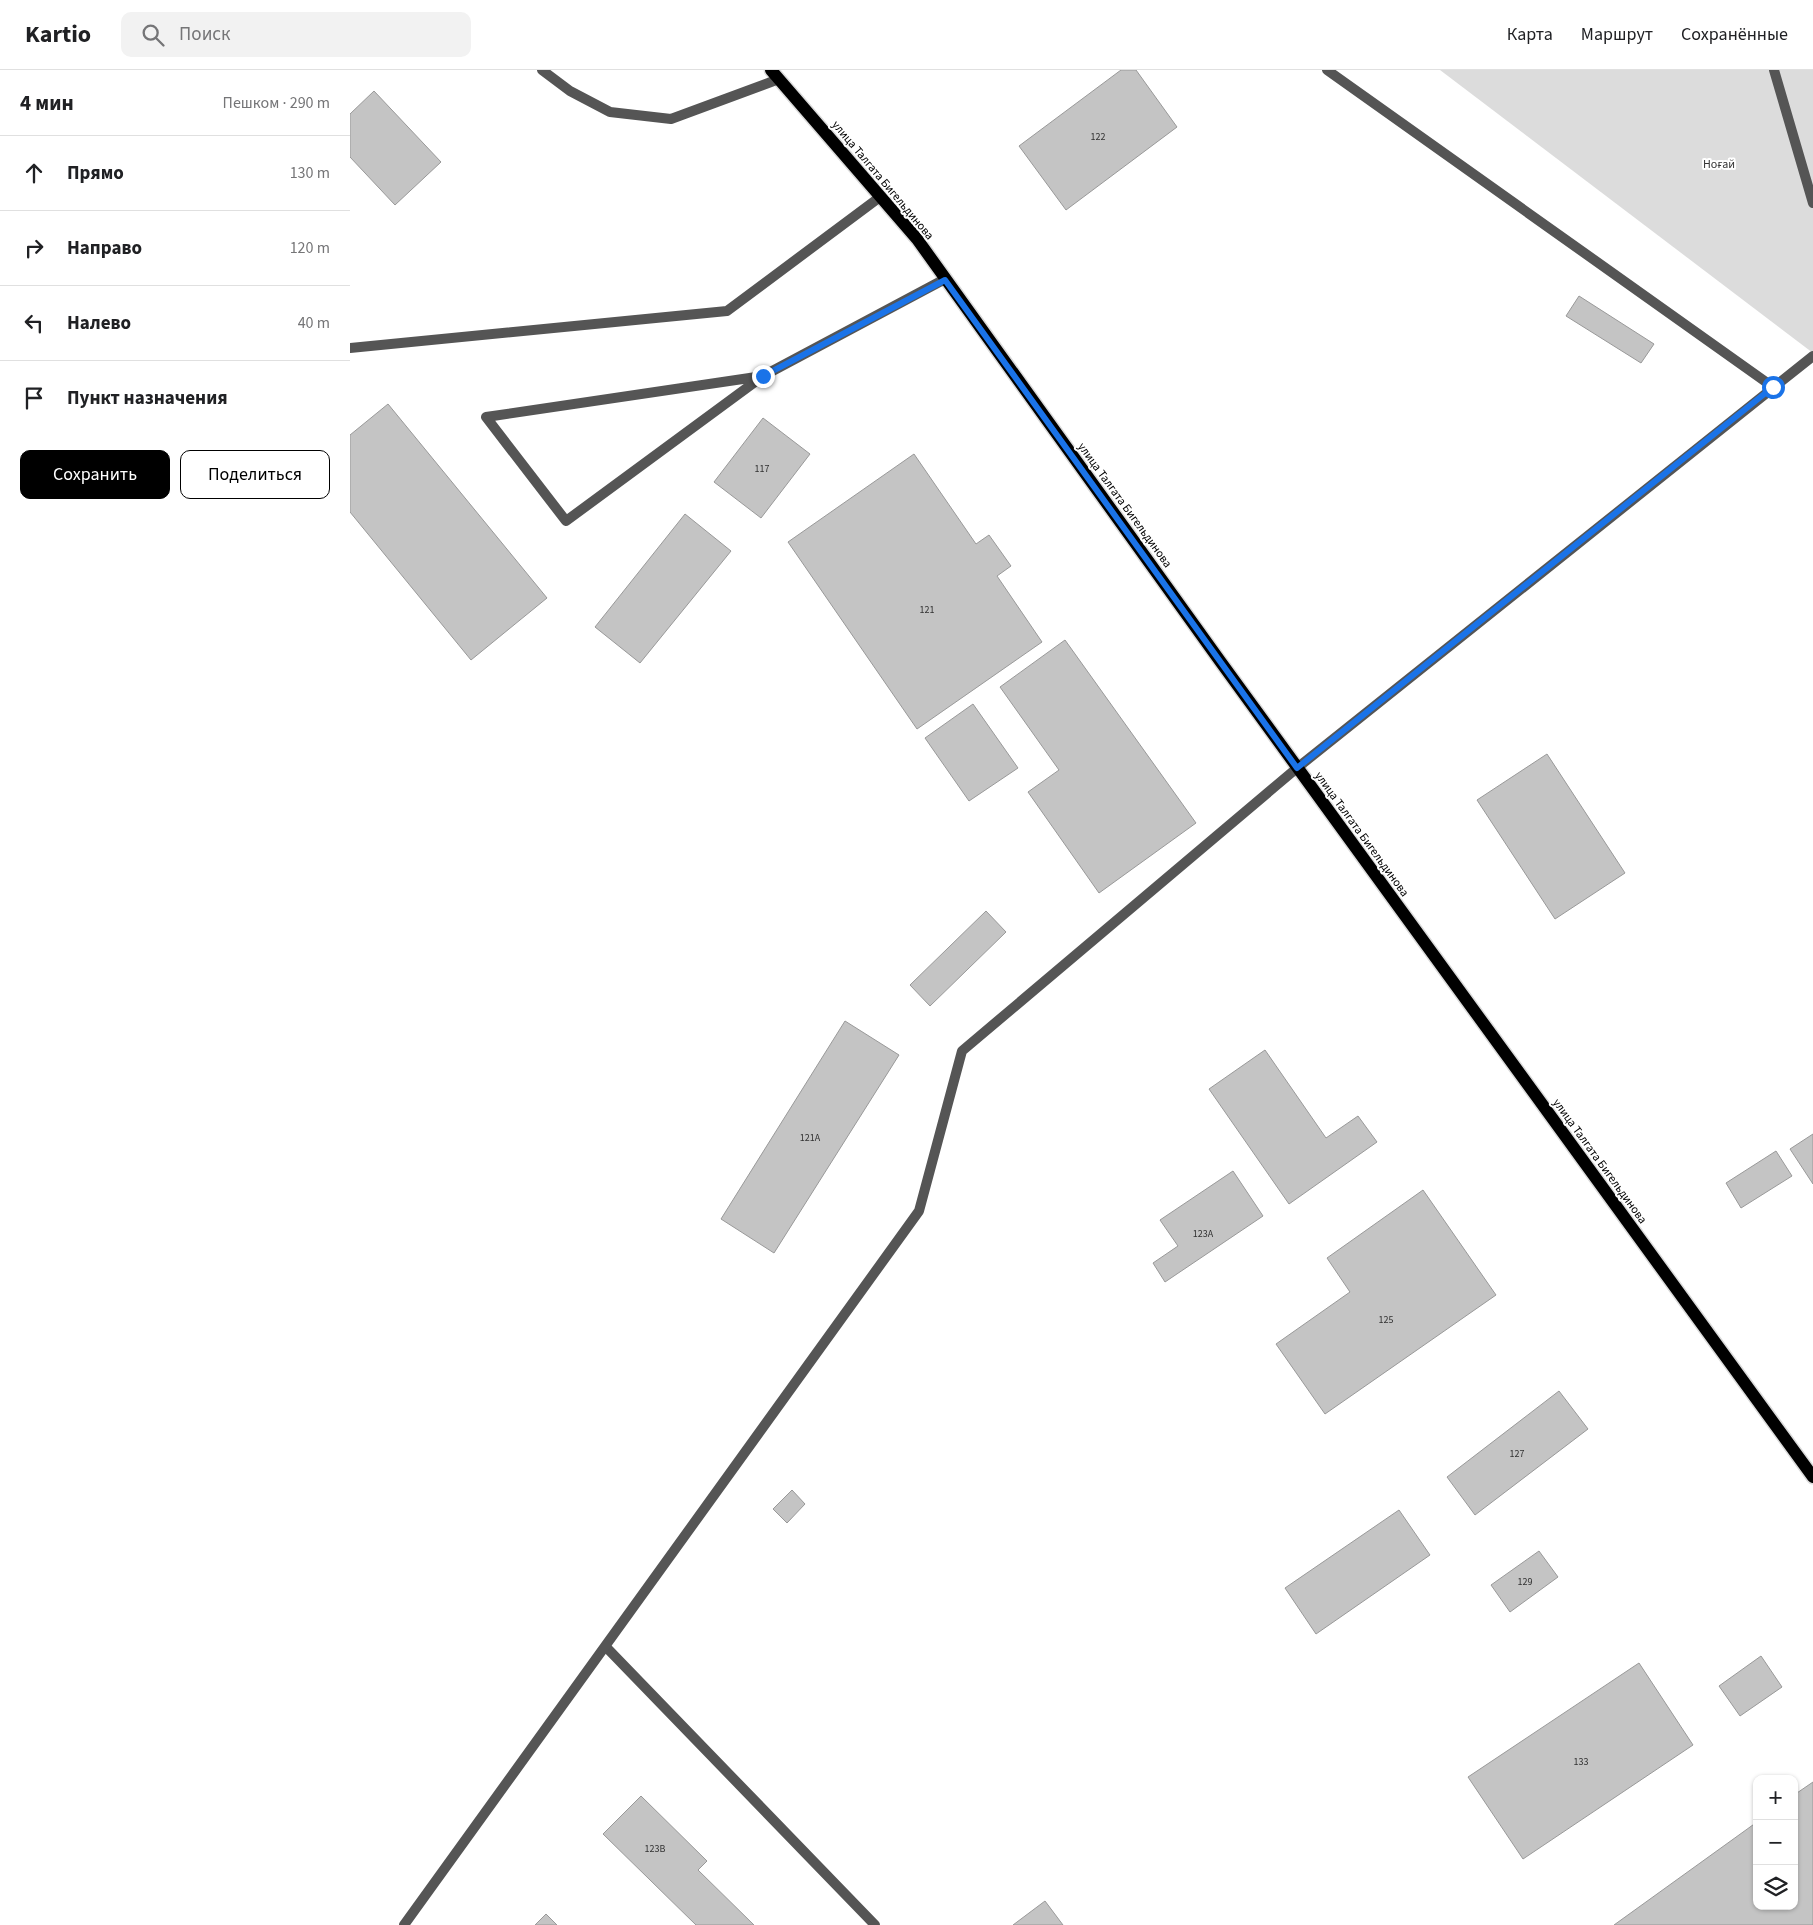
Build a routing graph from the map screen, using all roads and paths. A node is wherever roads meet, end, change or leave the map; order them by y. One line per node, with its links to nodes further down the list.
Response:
1 (542, 70): 4 (lane)
2 (1327, 70): 11 (lane)
3 (1774, 70): 6 (lane)
4 (775, 74): 5 (main road, улица Талгата Бигельдинова)
5 (880, 197): 7 (main road, улица Талгата Бигельдинова); 8 (lane)
6 (1813, 203)
7 (945, 280): 10 (lane); 12 (main road, улица Талгата Бигельдинова)
8 (350, 348)
9 (1813, 356): 11 (lane)
10 (763, 376): 10 (lane)
11 (1773, 387): 12 (lane)
12 (1297, 768): 13 (main road, улица Талгата Бигельдинова); 14 (lane)
13 (1813, 1477)
14 (606, 1647): 15 (lane); 16 (lane)
15 (404, 1925)
16 (875, 1925)

